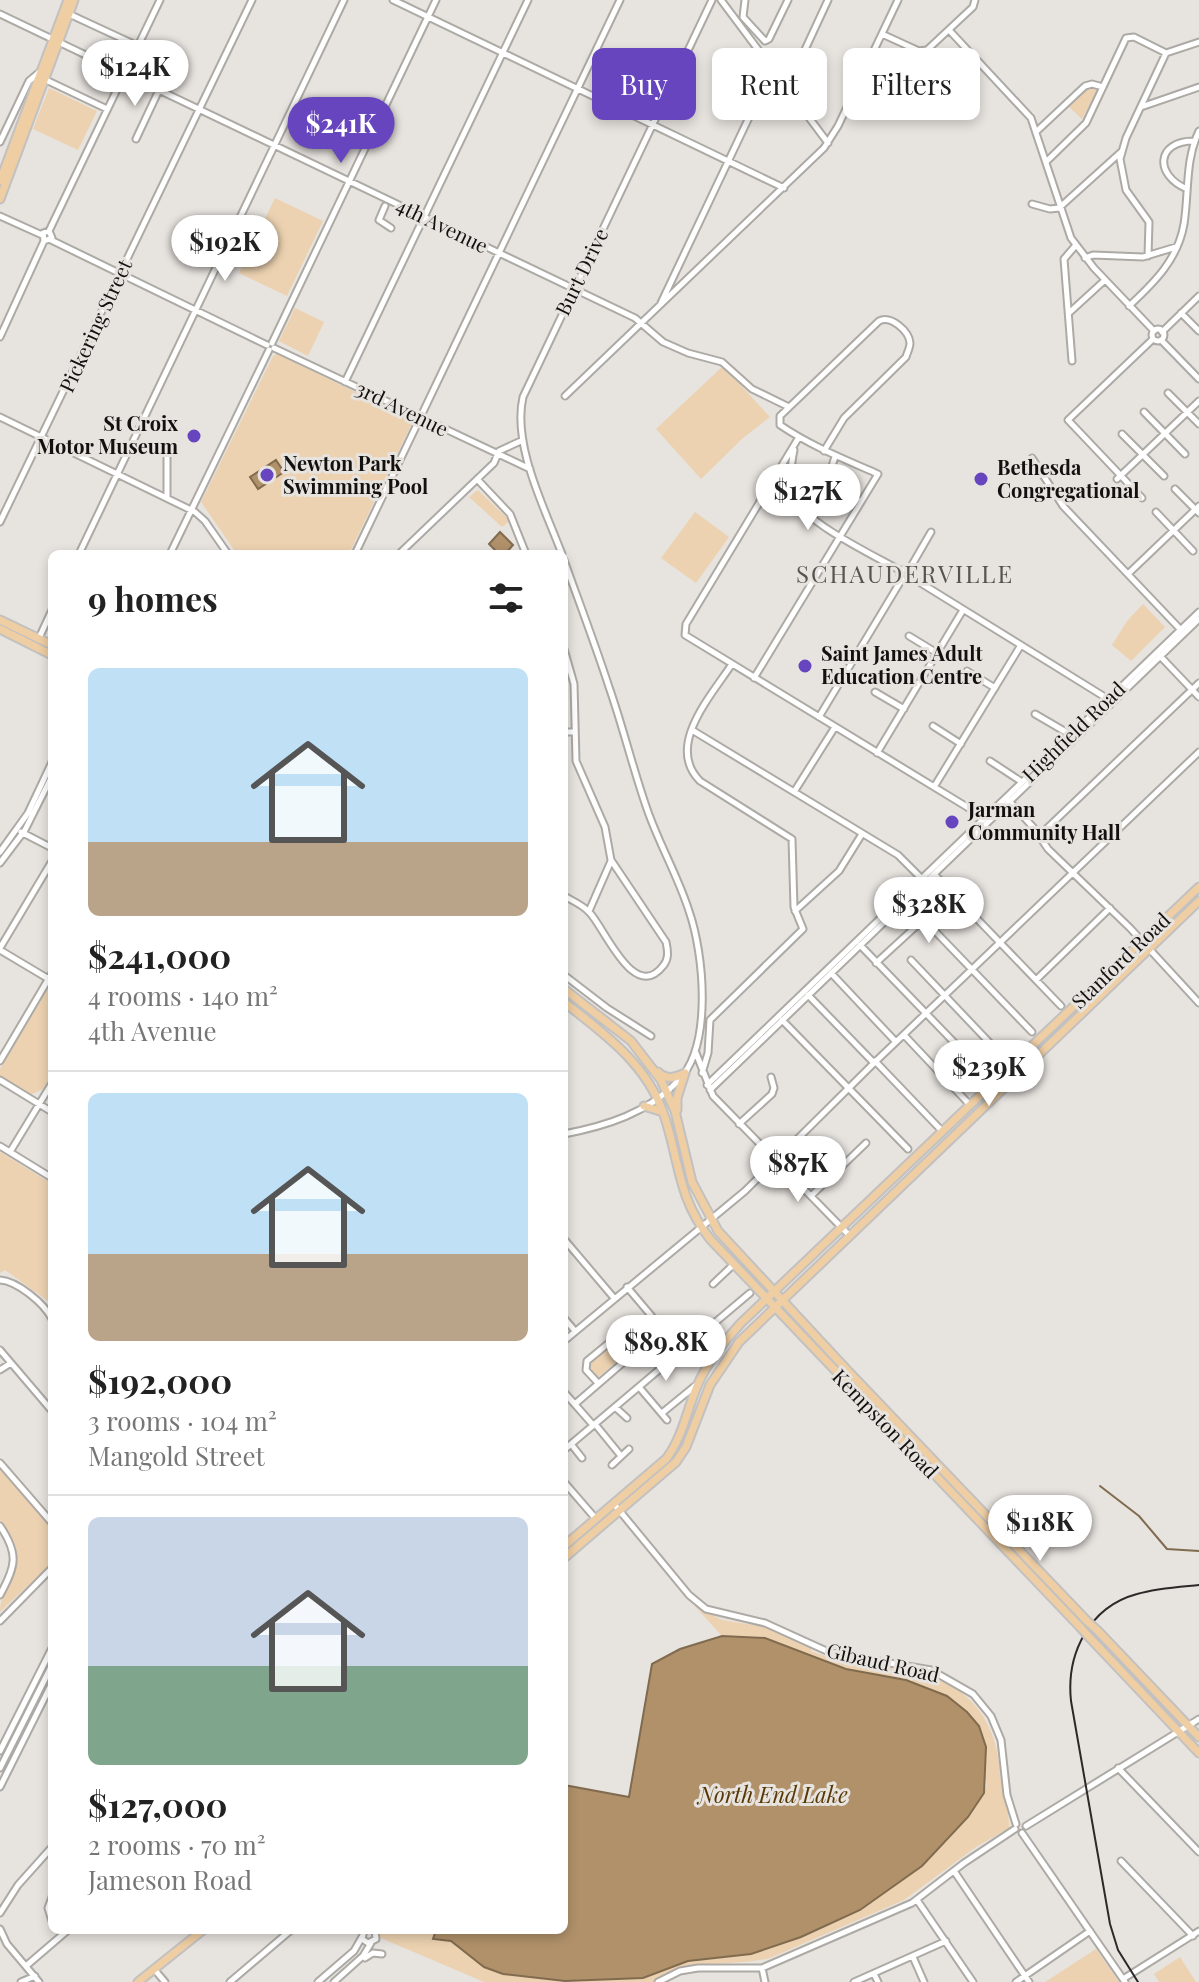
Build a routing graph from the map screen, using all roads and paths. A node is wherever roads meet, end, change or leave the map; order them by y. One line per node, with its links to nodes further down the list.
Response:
1 (71, 0): 17 (main road); 21 (main road)
2 (160, 0): 23 (street)
3 (252, 0): 37 (street, Pickering Street)
4 (344, 0): 47 (street)
5 (393, 0): 18 (street)
6 (436, 0): 18 (street)
7 (528, 0): 26 (street)
8 (620, 0): 33 (street)
9 (712, 0): 40 (street, Burt Drive)
10 (721, 0): 24 (street)
11 (745, 0): 12 (street)
12 (788, 0)
13 (828, 0): 25 (street)
14 (898, 0): 20 (street)
15 (975, 1): 19 (street)
16 (0, 14): 21 (street, 4th Avenue)
17 (69, 14): 21 (main road); 23 (street)
18 (428, 17): 26 (street); 54 (street)
19 (949, 30): 20 (street); 41 (street)
20 (882, 34): 46 (street)
21 (56, 41): 28 (main road); 29 (street, 4th Avenue); 30 (main road)
22 (1199, 42): 27 (street)
23 (138, 46): 29 (street)
24 (756, 48)
25 (806, 48)
26 (502, 53): 33 (street); 62 (street)
27 (1166, 53): 31 (street); 35 (street)
28 (42, 71): 45 (street); 53 (main road)
29 (125, 74): 34 (street, 4th Avenue); 36 (street)
30 (46, 80): 36 (street); 57 (main road)
31 (1103, 87): 41 (street); 50 (street)
32 (1199, 87): 35 (street)
33 (578, 89): 40 (street); 67 (street)
34 (159, 90): 37 (street, 4th Avenue); 43 (street)
35 (1140, 108): 48 (street)
36 (107, 109): 64 (street)
37 (200, 110): 47 (street, 4th Avenue); 70 (street, Pickering Street)
38 (748, 120): 49 (street)
39 (811, 120): 46 (street)
40 (653, 125): 49 (street); 73 (street, Burt Drive)
41 (1037, 131): 50 (street)
42 (1199, 131): 44 (street)
43 (136, 139)
44 (1194, 141): 51 (street); 56 (street)
45 (0, 142)
46 (828, 143): 55 (street)
47 (274, 145): 54 (street, 4th Avenue); 78 (street)
48 (1121, 151): 60 (street); 68 (street)
49 (728, 161): 55 (street); 72 (street)
50 (1046, 162): 60 (street)
51 (1189, 164): 52 (street); 56 (street)
52 (1199, 164)
53 (0, 181)
54 (349, 181): 62 (street, 4th Avenue); 88 (street)
55 (784, 188): 74 (street)
56 (1187, 189): 66 (street)
57 (0, 199)
58 (1032, 204): 60 (street)
59 (385, 206): 63 (street)
60 (1059, 208): 65 (street)
61 (0, 216): 64 (street, 3rd Avenue)
62 (424, 217): 67 (street, 4th Avenue); 91 (street)
63 (391, 228)
64 (46, 239): 70 (street, 3rd Avenue); 85 (street)
65 (1076, 245): 69 (street); 79 (street)
66 (1176, 247): 68 (street); 77 (street)
67 (499, 253): 73 (street, 4th Avenue); 99 (street)
68 (1148, 256): 69 (street)
69 (1085, 258): 71 (street)
70 (121, 274): 78 (street, 3rd Avenue); 104 (street, Pickering Street)
71 (1105, 280): 77 (street); 79 (street)
72 (669, 283): 74 (street); 76 (street)
73 (574, 289): 81 (street, 4th Avenue); 105 (street, Burt Drive)
74 (675, 292): 76 (street)
75 (1199, 296): 80 (street)
76 (660, 305): 81 (street)
77 (1129, 306): 82 (street)
78 (196, 310): 88 (street, 3rd Avenue); 115 (street)
79 (1070, 312): 89 (street)
80 (1181, 313): 83 (street); 84 (street)
81 (639, 324): 93 (street); 95 (street, 4th Avenue)
82 (1154, 331): 84 (street); 86 (street)
83 (1199, 331)
84 (1162, 332): 87 (street)
85 (0, 337)
86 (1153, 339): 87 (street); 118 (street)
87 (1161, 340): 90 (street)
88 (270, 346): 91 (street, 3rd Avenue); 126 (street)
89 (1072, 361)
90 (1199, 379)
91 (345, 382): 99 (street, 3rd Avenue)
92 (1168, 393): 97 (street)
93 (565, 396)
94 (1199, 401): 97 (street)
95 (789, 407): 103 (street); 107 (street)
96 (1144, 412): 102 (street)
97 (1187, 413): 100 (street); 102 (street)
98 (0, 417): 104 (street)
99 (420, 418): 110 (street, 3rd Avenue); 135 (street)
100 (1199, 424)
101 (1122, 434): 108 (street)
102 (1165, 434): 108 (street); 109 (street)
103 (799, 437): 106 (street); 107 (street)
104 (42, 438): 115 (street); 128 (street, Pickering Street)
105 (523, 440): 110 (street); 114 (street, Burt Drive)
106 (795, 445): 116 (street); 120 (street)
107 (824, 451): 112 (street)
108 (1143, 454): 117 (street); 118 (street)
109 (1185, 454)
110 (497, 455): 114 (street, 3rd Avenue); 119 (street)
111 (167, 457): 122 (street)
112 (835, 457): 124 (street); 124 (street)
113 (1032, 458): 143 (street)
114 (531, 470): 138 (street, Burt Drive)
115 (117, 474): 122 (street); 132 (street)
116 (777, 475): 120 (street); 161 (street)
117 (1164, 476)
118 (1119, 478): 123 (street)
119 (477, 479): 136 (street); 137 (street)
120 (791, 479): 131 (street)
121 (1175, 489): 125 (street)
122 (167, 498): 126 (street)
123 (1142, 498)
124 (861, 502): 131 (street)
125 (1198, 509): 129 (street)
126 (191, 510): 133 (street); 134 (street)
127 (1156, 512): 129 (street)
128 (0, 522)
129 (1173, 530): 139 (street); 143 (street)
130 (931, 532): 140 (street)
131 (841, 536): 142 (street); 163 (street)
132 (81, 550)
133 (173, 550)
134 (225, 550)
135 (357, 550)
136 (403, 550)
137 (524, 550)
138 (561, 550)
139 (1193, 551)
140 (909, 570): 142 (street); 144 (street)
141 (568, 571): 234 (street)
142 (901, 571): 145 (street)
143 (1128, 574): 152 (street)
144 (911, 577): 145 (street); 146 (street)
145 (902, 579): 172 (street)
146 (963, 610): 156 (street); 158 (street)
147 (1199, 612): 152 (street, Highfield Road)
148 (48, 619): 154 (street)
149 (1199, 619): 152 (street, Highfield Road)
150 (0, 620): 154 (main road)
151 (0, 629): 157 (main road)
152 (1183, 631): 159 (street, Highfield Road)
153 (909, 636): 158 (street)
154 (39, 638): 155 (main road)
155 (48, 643)
156 (1021, 645): 165 (street); 169 (street)
157 (48, 653)
158 (937, 653): 170 (street)
159 (1159, 655): 166 (street); 169 (street, Highfield Road); 188 (street, Highfield Road)
160 (568, 663): 177 (street)
161 (732, 664): 163 (street); 175 (street)
162 (967, 671): 165 (street)
163 (754, 678): 172 (street)
164 (1199, 683): 166 (street)
165 (995, 688): 179 (street)
166 (1192, 690): 168 (street); 192 (street)
167 (875, 692): 170 (street)
168 (1199, 697)
169 (1108, 699): 178 (street, Highfield Road)
170 (904, 709): 181 (street)
171 (1035, 714): 178 (street)
172 (819, 717): 174 (street)
173 (933, 726): 179 (street)
174 (835, 727): 181 (street); 187 (street)
175 (692, 730): 187 (street); 207 (street)
176 (568, 732): 177 (street)
177 (574, 732): 195 (street)
178 (1071, 735): 184 (street, Highfield Road)
179 (961, 744): 186 (street)
180 (1199, 752): 198 (street)
181 (877, 753): 186 (street)
182 (990, 761): 184 (street)
183 (48, 771): 190 (street)
184 (1022, 782): 188 (street, Highfield Road)
185 (48, 783): 190 (street)
186 (934, 787): 189 (street)
187 (794, 792): 191 (street)
188 (1007, 799): 189 (street, Highfield Road); 192 (street)
189 (986, 819): 199 (street, Highfield Road); 200 (street, Highfield Road)
190 (22, 830): 193 (street); 194 (street); 196 (street)
191 (862, 834): 200 (street); 207 (street)
192 (1040, 835): 198 (street)
193 (48, 846)
194 (0, 852)
195 (611, 860): 206 (street); 206 (street)
196 (0, 863)
197 (48, 868): 212 (street)
198 (1073, 873): 205 (street); 210 (street)
199 (934, 874): 203 (street, Highfield Road); 210 (street)
200 (921, 878): 244 (street, Highfield Road)
201 (1199, 887): 209 (main road, Stanford Road)
202 (568, 898): 206 (street)
203 (906, 901): 208 (street); 211 (street, Highfield Road)
204 (1199, 901): 213 (main road, Stanford Road)
205 (1110, 908): 209 (street); 220 (street)
206 (589, 911)
207 (795, 911): 240 (street)
208 (924, 919): 215 (street); 216 (street)
209 (1142, 942): 213 (street); 243 (main road, Stanford Road)
210 (1000, 943): 216 (street); 220 (street)
211 (860, 945): 215 (street); 217 (street, Highfield Road)
212 (0, 949): 218 (street)
213 (1149, 949): 225 (street); 247 (main road, Stanford Road)
214 (911, 960): 224 (street)
215 (876, 963): 228 (street)
216 (972, 970): 224 (street); 230 (street)
217 (830, 973): 223 (street, Highfield Road); 233 (street)
218 (48, 976)
219 (568, 978): 232 (street)
220 (1036, 980): 227 (street)
221 (48, 983): 237 (street)
222 (568, 992): 235 (main road)
223 (808, 995): 229 (street, Highfield Road); 238 (street)
224 (945, 995): 228 (street); 236 (street)
225 (1199, 1003)
226 (568, 1005): 249 (main road, Kempston Road)
227 (1061, 1006)
228 (926, 1014): 231 (street); 243 (street)
229 (782, 1020): 244 (street, Highfield Road); 245 (street)
230 (1032, 1032)
231 (904, 1035): 233 (street); 251 (street)
232 (651, 1036)
233 (896, 1042): 238 (street)
234 (695, 1048): 239 (street); 240 (street)
235 (645, 1057): 239 (main road); 248 (main road, Kempston Road)
236 (1006, 1060)
237 (0, 1061)
238 (874, 1062): 245 (street); 257 (street)
239 (685, 1073): 248 (street); 255 (main road)
240 (702, 1073): 244 (street)
241 (771, 1077): 256 (street)
242 (0, 1080): 250 (street)
243 (993, 1083): 247 (street); 251 (main road, Stanford Road)
244 (708, 1088): 256 (street)
245 (848, 1089): 261 (street); 263 (street)
246 (48, 1090): 250 (street)
247 (1000, 1090): 269 (main road, Stanford Road)
248 (667, 1091): 249 (street); 255 (main road, Kempston Road)
249 (657, 1098): 252 (street); 254 (main road, Kempston Road)
250 (40, 1104): 253 (street); 262 (street)
251 (970, 1105): 257 (main road, Stanford Road)
252 (644, 1106): 254 (main road); 258 (street)
253 (48, 1109)
254 (663, 1112): 267 (main road, Kempston Road)
255 (678, 1123): 266 (main road, Kempston Road)
256 (739, 1124): 263 (street)
257 (943, 1132): 268 (main road, Stanford Road)
258 (568, 1133)
259 (866, 1143): 265 (street)
260 (0, 1146): 262 (street)
261 (908, 1149)
262 (10, 1152): 264 (street)
263 (775, 1160): 265 (street); 266 (street)
264 (48, 1176)
265 (811, 1196): 268 (street)
266 (710, 1219): 267 (street); 276 (main road, Kempston Road)
267 (701, 1227): 271 (main road, Kempston Road); 274 (street)
268 (842, 1228): 269 (street); 276 (main road, Stanford Road)
269 (849, 1235): 279 (main road, Stanford Road)
270 (568, 1244): 277 (street)
271 (733, 1265): 273 (street); 275 (main road, Kempston Road)
272 (0, 1280): 281 (street)
273 (713, 1284)
274 (627, 1287): 277 (street); 284 (street)
275 (754, 1292): 278 (main road, Kempston Road); 283 (main road); 289 (street)
276 (773, 1292): 278 (main road, Stanford Road); 279 (main road, Kempston Road)
277 (614, 1298): 285 (street)
278 (766, 1299): 280 (main road, Kempston Road); 283 (main road, Stanford Road)
279 (781, 1300): 280 (main road, Stanford Road); 324 (main road, Kempston Road, bridge)
280 (774, 1308): 311 (main road, Stanford Road); 325 (main road, Kempston Road, bridge)
281 (48, 1312)
282 (568, 1323): 285 (street)
283 (741, 1323): 293 (main road)
284 (662, 1329): 287 (street); 289 (street)
285 (575, 1331): 286 (street)
286 (568, 1337)
287 (639, 1349): 292 (street); 292 (street)
288 (0, 1350): 290 (street)
289 (681, 1351): 294 (street)
290 (11, 1363): 291 (street); 297 (street)
291 (0, 1370)
292 (598, 1383): 296 (street)
293 (698, 1383): 299 (street); 311 (main road)
294 (639, 1387): 298 (street); 299 (street)
295 (568, 1396): 296 (street)
296 (575, 1404): 302 (street)
297 (48, 1406)
298 (615, 1407): 300 (street); 302 (street)
299 (662, 1413): 301 (street)
300 (627, 1418)
301 (667, 1420)
302 (594, 1424): 303 (street); 306 (street)
303 (571, 1444): 304 (street); 307 (street)
304 (568, 1447)
305 (629, 1449): 306 (street)
306 (621, 1456): 309 (street)
307 (582, 1458)
308 (0, 1463): 312 (street)
309 (612, 1465)
310 (568, 1487): 313 (street)
311 (616, 1508): 313 (main road); 315 (main road); 334 (street, Gibaud Road)
312 (48, 1518)
313 (596, 1519): 316 (main road)
314 (0, 1526): 318 (street)
315 (568, 1548)
316 (568, 1548)
317 (48, 1572): 319 (street)
318 (0, 1595)
319 (0, 1621)
320 (48, 1656): 327 (street)
321 (48, 1673): 328 (street)
322 (48, 1691): 330 (street)
323 (1199, 1719): 324 (street)
324 (1188, 1724): 325 (street); 326 (main road, Kempston Road)
325 (1178, 1730): 329 (main road, Kempston Road); 332 (street)
326 (1199, 1737)
327 (1, 1748): 328 (street)
328 (8, 1752): 330 (street); 331 (street)
329 (1199, 1753)
330 (16, 1756): 333 (street)
331 (0, 1768)
332 (1118, 1768): 334 (street); 336 (street)
333 (0, 1787)
334 (1020, 1827): 338 (street); 342 (street)
335 (48, 1852): 340 (street)
336 (1199, 1852)
337 (1121, 1861): 349 (street)
338 (954, 1871): 339 (street); 359 (street)
339 (917, 1900): 350 (street); 356 (street)
340 (0, 1913)
341 (0, 1929): 354 (street)
342 (1090, 1931): 359 (street); 361 (street)
343 (60, 1934): 354 (street)
344 (200, 1934): 357 (main road)
345 (286, 1934): 366 (street)
346 (362, 1934): 351 (street)
347 (362, 1934): 367 (street)
348 (376, 1934): 351 (street)
349 (1196, 1934): 361 (street)
350 (946, 1941): 353 (street); 374 (street)
351 (371, 1943): 355 (street)
352 (382, 1954): 355 (street)
353 (913, 1957): 358 (street); 373 (street)
354 (26, 1966): 360 (street)
355 (352, 1967): 368 (street)
356 (762, 1968): 369 (street); 370 (street)
357 (155, 1970): 363 (main road); 364 (main road); 365 (street)
358 (874, 1974): 371 (street); 372 (street)
359 (1025, 1976): 375 (street); 376 (street)
360 (37, 1979): 362 (street)
361 (1124, 1981)
362 (21, 1982)
363 (138, 1982)
364 (145, 1982)
365 (165, 1982)
366 (230, 1982)
367 (318, 1982)
368 (334, 1982)
369 (658, 1982)
370 (765, 1982)
371 (854, 1982)
372 (878, 1982)
373 (924, 1982)
374 (973, 1982)
375 (1016, 1982)
376 (1029, 1982)

